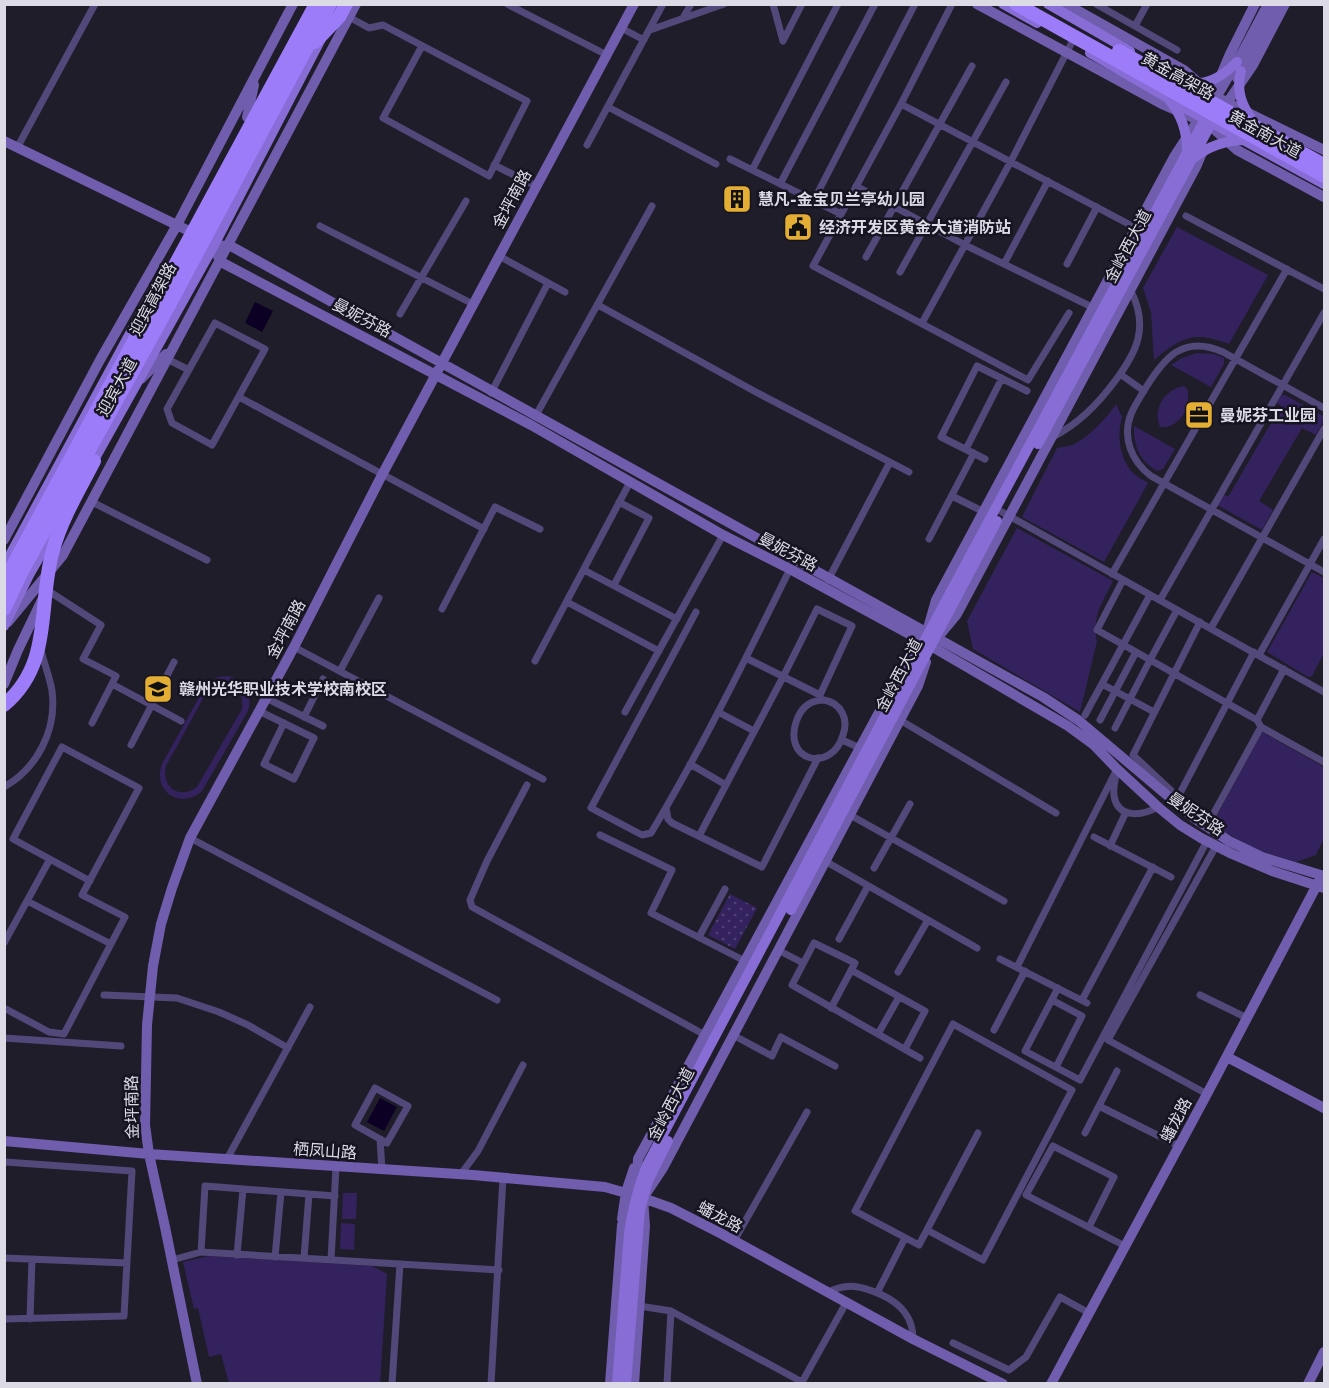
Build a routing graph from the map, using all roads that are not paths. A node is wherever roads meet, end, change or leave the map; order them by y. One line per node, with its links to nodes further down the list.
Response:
1 (95, 4): 69 (street)
2 (293, 4): 46 (street, 迎宾大道)
3 (307, 4): 41 (highway); 59 (main road, 迎宾大道)
4 (316, 4): 41 (highway, 迎宾高架路)
5 (330, 4): 41 (highway, 迎宾高架路)
6 (340, 4): 52 (main road, 迎宾大道)
7 (356, 4): 32 (street, 迎宾大道)
8 (507, 4): 43 (street)
9 (634, 4): 35 (street, 金坪南路)
10 (663, 4): 36 (street)
11 (691, 4): 33 (street)
12 (724, 4): 31 (street)
13 (773, 4): 14 (street)
14 (802, 4)
15 (838, 4): 79 (street)
16 (875, 4): 82 (street)
17 (915, 4): 87 (street)
18 (952, 4): 55 (street)
19 (976, 4): 42 (street)
20 (1003, 4): 38 (main road, 黄金南大道)
21 (1016, 4): 80 (highway, 黄金高架路)
22 (1034, 4): 78 (highway, 黄金高架路)
23 (1048, 4): 47 (main road, 黄金南大道)
24 (1066, 4): 50 (street)
25 (1096, 4): 34 (street)
26 (1147, 4): 34 (street)
27 (1255, 4): 48 (street)
28 (1268, 4): 45 (street)
29 (1276, 4): 45 (street)
30 (1285, 4): 51 (street)
31 (716, 6): 33 (street)
32 (348, 11): 39 (street); 41 (highway); 62 (street, 迎宾大道)
33 (683, 18): 36 (street)
34 (1135, 26): 40 (street)
35 (621, 28): 37 (street); 43 (street, 金坪南路)
36 (650, 30): 37 (street)
37 (644, 40): 56 (street)
38 (1072, 42): 42 (street); 53 (main road, 黄金南大道)
39 (422, 46): 77 (street); 77 (street)
40 (1177, 50)
41 (298, 51): 113 (highway, 迎宾高架路)
42 (1066, 53): 57 (street); 75 (street)
43 (607, 55): 84 (street, 金坪南路)
44 (972, 66): 61 (street)
45 (1239, 67): 48 (main road); 51 (main road); 54 (street)
46 (257, 73): 59 (street); 96 (street, 迎宾大道)
47 (1174, 75): 50 (main road); 54 (main road, 黄金南大道)
48 (1221, 75): 50 (main road); 54 (street)
49 (1006, 82): 66 (street)
50 (1199, 83): 54 (street)
51 (1239, 86): 54 (street); 58 (main road)
52 (293, 92): 62 (street); 100 (main road, 迎宾大道)
53 (1163, 95): 57 (main road); 60 (main road, 黄金南大道)
54 (1219, 100): 58 (main road, 黄金南大道); 60 (street); 60 (street)
55 (901, 104): 61 (street); 85 (street)
56 (608, 107): 68 (street); 76 (street)
57 (1177, 111): 60 (street); 63 (main road)
58 (1249, 116): 70 (street); 73 (main road, 黄金南大道)
59 (247, 117): 96 (main road, 迎宾大道)
60 (1207, 122): 63 (street); 64 (main road, 黄金南大道); 67 (street); 71 (street); 72 (main road, 金岭西大道)
61 (940, 124): 66 (street); 90 (street)
62 (286, 137): 98 (street, 迎宾大道)
63 (1186, 138): 72 (main road); 97 (street)
64 (1243, 140): 67 (main road); 83 (main road, 黄金南大道)
65 (4, 141): 69 (street)
66 (973, 141): 75 (street); 94 (street)
67 (1227, 141): 71 (main road); 86 (street)
68 (587, 145)
69 (17, 148): 96 (street)
70 (1324, 150)
71 (1203, 151): 72 (main road); 111 (street)
72 (1189, 156): 97 (main road, 金岭西大道); 154 (main road, 金岭西大道)
73 (1324, 158)
74 (730, 159): 79 (street)
75 (1011, 161): 81 (street); 99 (street)
76 (716, 164)
77 (494, 165): 84 (street)
78 (1324, 165)
79 (752, 170): 82 (street)
80 (1324, 176)
81 (1048, 181): 91 (street); 104 (street)
82 (780, 184): 87 (street)
83 (1324, 184)
84 (536, 186): 101 (street, 金坪南路)
85 (856, 186): 90 (street); 92 (street)
86 (1324, 197)
87 (813, 200): 92 (street)
88 (466, 201): 108 (street)
89 (652, 206): 115 (street)
90 (894, 207): 94 (street); 102 (street)
91 (1097, 207): 97 (street); 105 (street)
92 (841, 214): 121 (street)
93 (1186, 216): 106 (street)
94 (927, 224): 99 (street); 107 (street)
95 (320, 226): 108 (street)
96 (182, 227): 100 (street); 120 (street, 迎宾大道); 127 (main road, 迎宾大道)
97 (1140, 230): 116 (main road, 金岭西大道)
98 (229, 245): 100 (street); 103 (street, 迎宾大道); 125 (street, 曼妮芬路)
99 (965, 245): 104 (street); 121 (street)
100 (213, 247): 103 (street); 131 (main road, 迎宾大道)
101 (499, 256): 109 (street); 114 (street, 金坪南路)
102 (866, 257)
103 (220, 262): 122 (street, 迎宾大道); 128 (street, 曼妮芬路)
104 (1004, 264): 116 (street)
105 (1066, 264)
106 (1287, 269): 110 (street); 124 (street)
107 (900, 272)
108 (421, 278): 114 (street); 119 (street)
109 (548, 283): 112 (street); 135 (street)
110 (1324, 289)
111 (1131, 291): 129 (street); 140 (street)
112 (565, 292)
113 (162, 304): 165 (highway); 173 (highway, 迎宾高架路); 182 (highway, 迎宾高架路); 214 (highway)
114 (473, 304): 125 (street, 金坪南路)
115 (598, 305): 138 (street); 144 (street)
116 (1097, 310): 153 (street); 190 (main road, 金岭西大道)
117 (1069, 313): 121 (street)
118 (1324, 313): 132 (street)
119 (400, 314)
120 (124, 318): 127 (street); 157 (street, 迎宾大道)
121 (922, 323)
122 (174, 346): 123 (street, 迎宾大道); 131 (street)
123 (167, 359): 126 (street); 150 (street, 迎宾大道)
124 (1236, 359): 132 (street); 134 (street); 148 (street)
125 (442, 363): 128 (street, 金坪南路); 135 (street, 曼妮芬路)
126 (189, 370): 136 (street); 136 (street)
127 (108, 374): 167 (main road, 迎宾大道)
128 (436, 374): 135 (street, 曼妮芬路); 146 (street, 金坪南路)
129 (1120, 374): 134 (street); 140 (street)
130 (1002, 378): 133 (street); 141 (street); 141 (street)
131 (136, 383): 188 (main road, 迎宾大道)
132 (1283, 385): 137 (street); 152 (street)
133 (1027, 391)
134 (1144, 391): 148 (street)
135 (489, 396): 138 (street, 曼妮芬路)
136 (239, 397): 146 (street)
137 (1324, 408)
138 (534, 420): 147 (street, 曼妮芬路); 174 (street, 曼妮芬路)
139 (1324, 429): 159 (street)
140 (1053, 437): 154 (street)
141 (966, 449): 142 (street)
142 (974, 453): 143 (street); 149 (street)
143 (985, 459)
144 (890, 462): 145 (street); 174 (street)
145 (909, 472)
146 (382, 476): 155 (street); 192 (street, 金坪南路)
147 (630, 482): 151 (street); 158 (street, 曼妮芬路)
148 (1164, 483): 152 (street); 171 (street)
149 (952, 496): 153 (street); 160 (street)
150 (92, 502): 163 (street, 迎宾大道); 164 (street)
151 (619, 502): 169 (street); 175 (street)
152 (1212, 510): 159 (street); 179 (street)
153 (984, 512): 190 (street)
154 (1006, 515): 171 (street); 190 (main road, 金岭西大道); 190 (street)
155 (484, 529): 156 (street); 183 (street)
156 (540, 529)
157 (7, 535): 162 (street, 迎宾大道)
158 (723, 535): 168 (street, 曼妮芬路); 186 (street)
159 (1263, 538): 166 (street); 189 (street)
160 (929, 539)
161 (1324, 539): 166 (street)
162 (4, 545)
163 (63, 555): 176 (street, 迎宾大道); 188 (street, 迎宾大道)
164 (207, 560)
165 (4, 561)
166 (1310, 564): 170 (street); 195 (street)
167 (4, 566)
168 (790, 569): 174 (street, 曼妮芬路); 196 (street)
169 (584, 570): 175 (street); 180 (street)
170 (1324, 572)
171 (1112, 574): 172 (street)
172 (1123, 580): 177 (street); 191 (street)
173 (4, 582)
174 (827, 583): 190 (street, 曼妮芬路)
175 (614, 585): 186 (street)
176 (47, 590): 181 (street, 迎宾大道); 206 (street)
177 (1150, 595): 179 (street); 191 (street)
178 (379, 598): 201 (street)
179 (1160, 600): 184 (street)
180 (567, 602): 193 (street); 198 (street)
181 (40, 603): 205 (street, 迎宾大道); 241 (street)
182 (4, 609)
183 (442, 609)
184 (1177, 610): 187 (street); 197 (street)
185 (696, 612): 245 (street)
186 (677, 619): 193 (street)
187 (1200, 622): 189 (street); 202 (street)
188 (4, 626)
189 (1211, 628): 195 (street)
190 (930, 639): 222 (street); 233 (street); 237 (street, 曼妮芬路); 261 (street, 曼妮芬路); 326 (main road, 金岭西大道)
191 (1123, 645): 194 (street); 207 (street)
192 (294, 647): 201 (street); 210 (street, 金坪南路)
193 (659, 651): 217 (street)
194 (1136, 652): 197 (street); 208 (street)
195 (1257, 653): 200 (street); 213 (street)
196 (746, 658): 203 (street); 218 (street)
197 (1149, 660): 202 (street); 212 (street)
198 (535, 661)
199 (174, 662): 215 (street)
200 (1284, 669): 209 (street); 227 (street)
201 (340, 672): 238 (street)
202 (1174, 674): 213 (street); 219 (street)
203 (783, 677): 211 (street); 211 (street); 230 (street)
204 (323, 679): 221 (street)
205 (4, 684)
206 (112, 684): 215 (street); 225 (street)
207 (1102, 684): 208 (street); 220 (street)
208 (1115, 692): 212 (street); 223 (street)
209 (1324, 692)
210 (266, 698): 216 (street, 金坪南路); 221 (street)
211 (820, 698): 231 (street); 234 (street)
212 (1130, 699): 219 (street); 229 (street)
213 (1227, 704): 227 (street); 242 (street)
214 (4, 705)
215 (152, 705): 224 (street); 232 (street)
216 (259, 711): 226 (street); 253 (street, 金坪南路)
217 (625, 712)
218 (718, 712): 230 (street); 236 (street)
219 (1154, 712): 242 (street)
220 (1085, 715)
221 (304, 717): 228 (street)
222 (900, 720): 246 (street); 248 (street)
223 (1101, 720)
224 (181, 721)
225 (92, 723)
226 (284, 723): 226 (street)
227 (1259, 724): 235 (street); 242 (street)
228 (323, 726)
229 (1115, 728)
230 (754, 731): 240 (street)
231 (842, 740): 233 (street); 234 (street)
232 (130, 745)
233 (860, 748): 275 (street)
234 (819, 758): 250 (street)
235 (1324, 762)
236 (690, 764): 240 (street); 245 (street)
237 (1117, 769): 244 (street, 曼妮芬路); 247 (street); 277 (street)
238 (543, 780)
239 (527, 785): 294 (street)
240 (726, 785): 250 (street)
241 (4, 787)
242 (1178, 797)
243 (910, 804): 251 (street)
244 (1158, 807): 247 (street); 254 (street, 曼妮芬路)
245 (666, 808): 250 (street)
246 (1056, 813)
247 (1126, 813): 255 (street)
248 (850, 814): 251 (street); 257 (street)
249 (600, 835): 268 (street)
250 (699, 837)
251 (891, 837): 259 (street); 266 (street)
252 (1094, 837): 255 (street)
253 (190, 838): 284 (street, 金坪南路); 286 (street)
254 (1211, 843): 261 (street, 曼妮芬路); 304 (street); 306 (street)
255 (1110, 846): 258 (street)
256 (50, 859): 262 (street); 262 (street); 265 (street)
257 (825, 861): 263 (street); 273 (street)
258 (1153, 867): 260 (street); 281 (street)
259 (874, 868)
260 (1171, 877)
261 (1322, 879): 291 (street, 蟠龙路)
262 (90, 881): 271 (street)
263 (868, 886): 267 (street); 269 (street)
264 (724, 889): 268 (street)
265 (27, 901): 270 (street); 271 (street)
266 (1004, 901)
267 (928, 920): 272 (street); 280 (street)
268 (699, 938): 275 (street)
269 (839, 939)
270 (4, 943)
271 (111, 944): 289 (street)
272 (977, 948)
273 (778, 950): 276 (street); 295 (street)
274 (1000, 959): 277 (street)
275 (745, 961): 294 (street)
276 (803, 963): 278 (street); 290 (street)
277 (1017, 967): 279 (street)
278 (851, 970): 285 (street); 290 (street)
279 (1026, 971): 281 (street); 292 (street)
280 (898, 972)
281 (1058, 988): 287 (street)
282 (104, 995): 284 (street)
283 (1200, 995): 291 (street)
284 (150, 997): 298 (street); 315 (street, 金坪南路)
285 (899, 997): 293 (street); 299 (street)
286 (497, 1000)
287 (1052, 1000): 304 (street); 304 (street)
288 (310, 1007): 298 (street)
289 (4, 1008)
290 (831, 1008): 293 (street)
291 (1247, 1018): 300 (street, 蟠龙路)
292 (994, 1030)
293 (878, 1034): 299 (street)
294 (705, 1035): 326 (street)
295 (733, 1035): 303 (street); 326 (street)
296 (4, 1038): 297 (street)
297 (121, 1046)
298 (288, 1048): 316 (street)
299 (904, 1049): 301 (street)
300 (1227, 1057): 306 (street, 蟠龙路); 308 (street)
301 (920, 1058)
302 (524, 1065): 320 (street)
303 (835, 1066)
304 (1056, 1067)
305 (1117, 1071): 307 (street)
306 (1207, 1095): 314 (street, 蟠龙路)
307 (1099, 1106): 311 (street); 314 (street)
308 (1324, 1108)
309 (807, 1112): 330 (street)
310 (978, 1133): 328 (street)
311 (1085, 1133)
312 (380, 1139): 312 (street); 319 (street)
313 (4, 1141): 315 (street, 栖凤山路)
314 (1179, 1146): 331 (street, 蟠龙路)
315 (149, 1154): 316 (street, 栖凤山路); 338 (street, 金坪南路)
316 (227, 1159): 318 (street, 栖凤山路)
317 (5, 1162): 340 (street)
318 (336, 1167): 319 (street, 栖凤山路); 325 (street)
319 (382, 1170): 320 (street, 栖凤山路)
320 (461, 1174): 321 (street, 栖凤山路)
321 (503, 1178): 326 (street, 栖凤山路); 342 (street)
322 (243, 1189): 323 (street); 332 (street); 333 (street)
323 (281, 1192): 324 (street); 334 (street)
324 (309, 1194): 325 (street); 336 (street)
325 (335, 1196): 339 (street)
326 (639, 1197): 330 (street, 蟠龙路); 346 (street); 357 (street); 358 (main road, 金岭西大道); 359 (main road, 金岭西大道)
327 (1089, 1227): 327 (street); 331 (street)
328 (927, 1230): 329 (street); 329 (street)
329 (905, 1238): 344 (street)
330 (734, 1241): 343 (street, 蟠龙路)
331 (1125, 1246): 348 (street, 蟠龙路)
332 (201, 1252): 333 (street); 338 (street)
333 (237, 1255): 334 (street)
334 (275, 1257): 336 (street)
335 (4, 1258): 337 (street)
336 (304, 1258): 339 (street)
337 (32, 1259): 340 (street); 350 (street)
338 (172, 1260): 354 (street, 金坪南路)
339 (332, 1260): 341 (street)
340 (127, 1263): 350 (street)
341 (400, 1264): 342 (street); 355 (street)
342 (499, 1270): 356 (street)
343 (827, 1293): 344 (street); 345 (street, 蟠龙路)
344 (877, 1293): 351 (street)
345 (846, 1303): 351 (street, 蟠龙路); 362 (street)
346 (639, 1306): 347 (street); 360 (street)
347 (671, 1311): 361 (street); 362 (street)
348 (1089, 1313): 352 (street); 364 (street, 蟠龙路)
349 (4, 1319): 350 (street)
350 (30, 1319)
351 (913, 1339): 363 (street, 蟠龙路)
352 (953, 1343)
353 (1324, 1352): 365 (street)
354 (196, 1383)
355 (392, 1383)
356 (491, 1383)
357 (610, 1383)
358 (617, 1383)
359 (626, 1383)
360 (634, 1383)
361 (667, 1383)
362 (801, 1383)
363 (1003, 1383)
364 (1052, 1383)
365 (1308, 1383)

